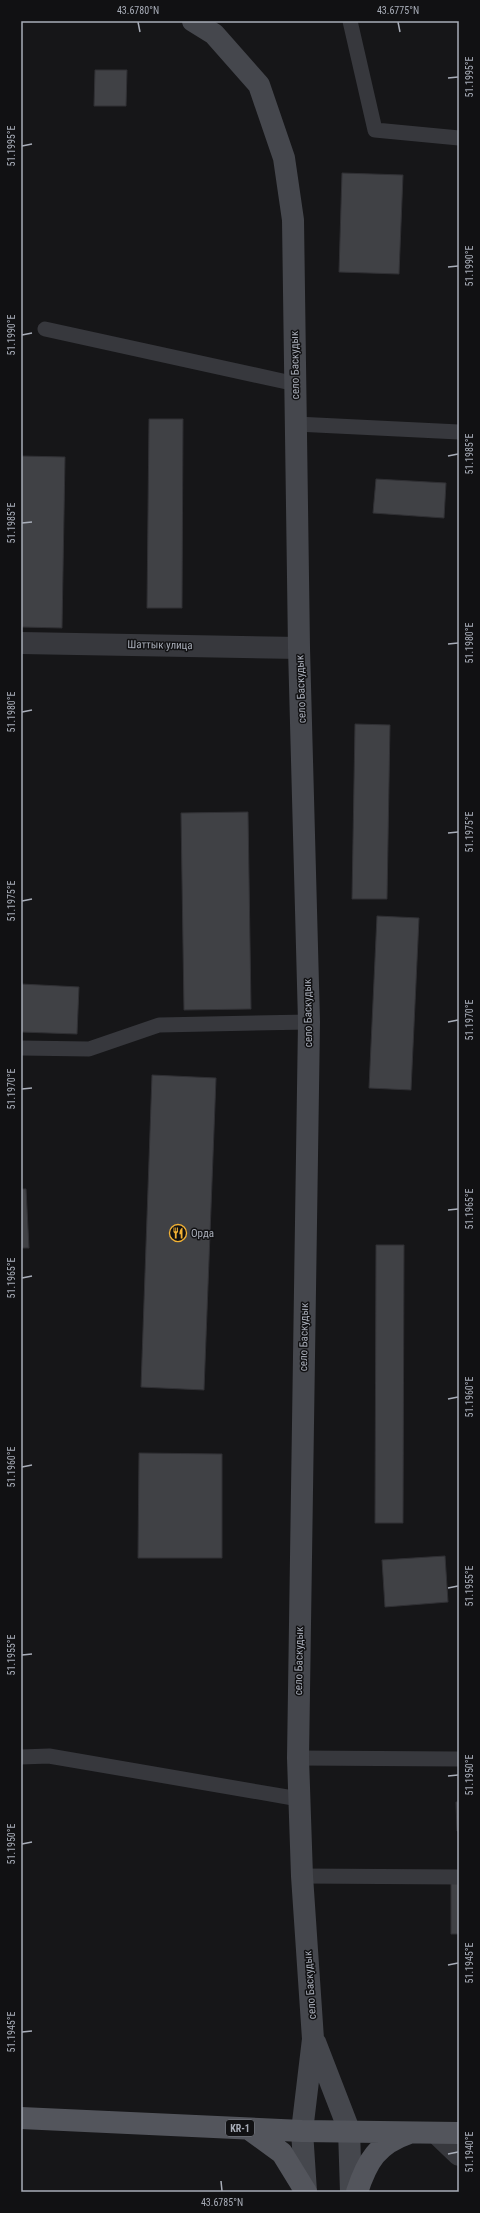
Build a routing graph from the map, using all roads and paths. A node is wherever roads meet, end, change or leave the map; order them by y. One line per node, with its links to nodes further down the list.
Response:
1 (192, 21): 3 (street, село Баскудык)
2 (350, 21): 4 (lane)
3 (215, 27): 6 (street, село Баскудык)
4 (459, 138)
5 (45, 329): 6 (lane)
6 (296, 384): 7 (street, село Баскудык)
7 (296, 424): 8 (lane); 10 (street, село Баскудык)
8 (459, 432)
9 (21, 643): 10 (street, Шаттык улица)
10 (300, 648): 11 (street, село Баскудык)
11 (309, 1022): 12 (lane); 14 (street, село Баскудык)
12 (21, 1048)
13 (21, 1757): 16 (lane)
14 (298, 1758): 15 (lane); 16 (street, село Баскудык)
15 (459, 1759)
16 (299, 1799): 17 (street, село Баскудык)
17 (302, 1876): 18 (lane); 19 (street, село Баскудык)
18 (459, 1877)
19 (313, 2039): 22 (street); 23 (street)
20 (21, 2118): 21 (main road, KR-1)
21 (249, 2129): 23 (main road, KR-1); 28 (main road)
22 (349, 2130): 23 (main road, KR-1); 24 (main road, KR-1); 29 (street)
23 (302, 2131): 28 (street)
24 (412, 2132): 25 (main road, KR-1); 30 (main road)
25 (436, 2132): 26 (main road, KR-1); 27 (street)
26 (459, 2133)
27 (459, 2155)
28 (306, 2192)
29 (351, 2192)
30 (357, 2192)

